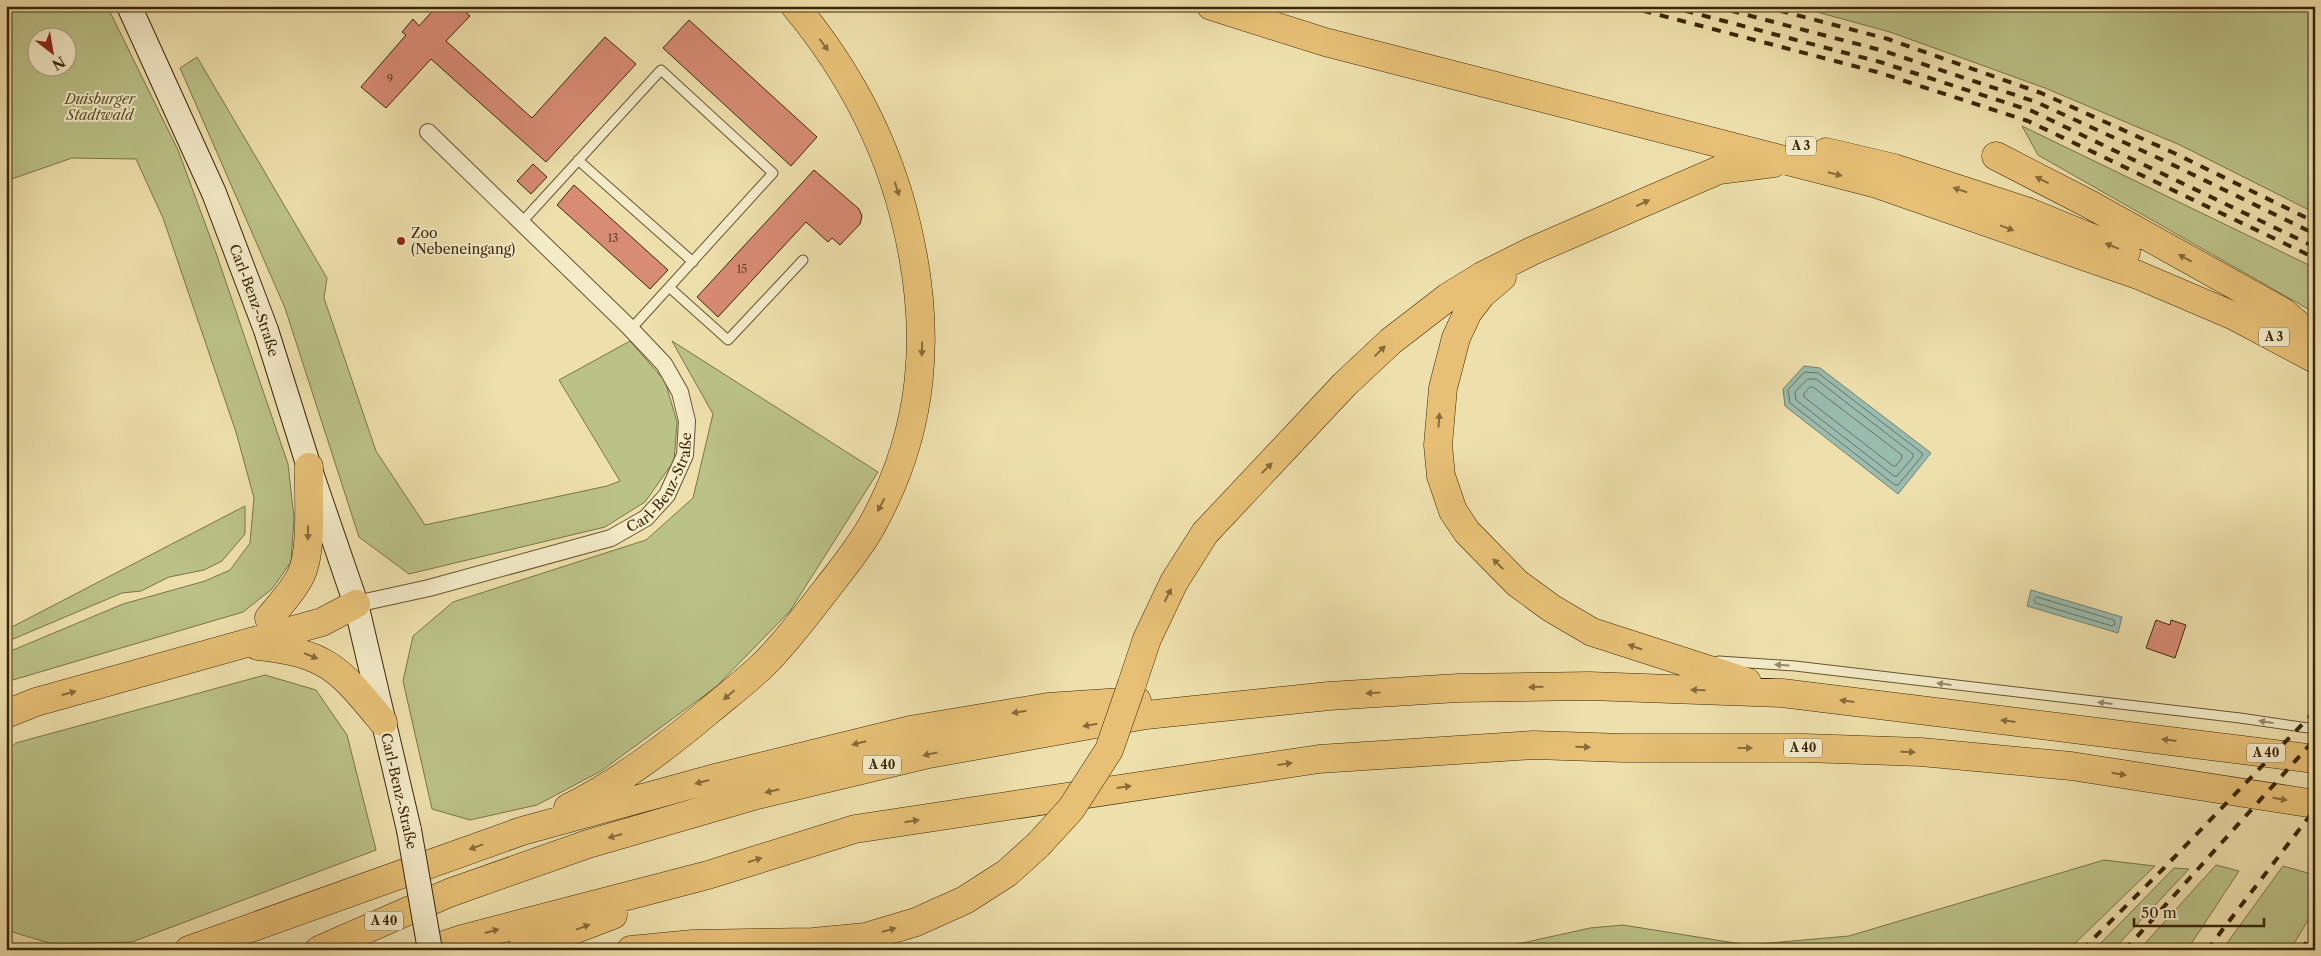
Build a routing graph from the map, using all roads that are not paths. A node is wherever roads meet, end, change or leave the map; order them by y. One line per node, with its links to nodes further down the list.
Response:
1 (128, 6): 17 (main road, Carl-Benz-Straße)
2 (795, 6): 30 (highway, one-way to 30)
3 (1211, 6): 8 (highway, A 3)
4 (1267, 6): 15 (highway, A 3, one-way to 4)
5 (428, 132): 9 (street, Carl-Benz-Straße)
6 (1996, 156): 15 (highway, one-way to 6)
7 (578, 160): 9 (lane); 11 (lane); 11 (lane)
8 (1788, 162): 13 (highway, one-way to 8); 16 (highway, A 3, one-way to 16)
9 (521, 223): 14 (street, Carl-Benz-Straße)
10 (803, 260): 12 (lane)
11 (692, 262): 12 (lane)
12 (670, 288): 14 (lane)
13 (1458, 304): 21 (highway, one-way to 13); 38 (highway, one-way to 13, bridge)
14 (631, 329): 18 (street, Carl-Benz-Straße)
15 (2315, 340)
16 (2315, 359)
17 (309, 467): 18 (main road, Carl-Benz-Straße); 19 (highway, one-way to 19)
18 (356, 604): 19 (highway); 20 (highway); 26 (main road, Carl-Benz-Straße)
19 (268, 618): 23 (highway)
20 (246, 644): 25 (highway, one-way to 20); 26 (highway, one-way to 26)
21 (1668, 658): 22 (highway); 27 (lane, one-way to 21)
22 (1782, 693): 24 (highway, A 40, one-way to 24); 28 (highway, A 40, one-way to 22)
23 (6, 695)
24 (1329, 696): 30 (highway, one-way to 30); 35 (highway, A 40, one-way to 35)
25 (6, 714)
26 (383, 722): 36 (main road, Carl-Benz-Straße, bridge)
27 (2315, 729)
28 (2315, 760)
29 (2315, 804): 31 (highway, A 40, one-way to 29)
30 (522, 831): 32 (highway, one-way to 32)
31 (708, 875): 36 (highway, A 40, one-way to 31); 37 (highway, one-way to 31)
32 (306, 909): 33 (highway); 34 (highway)
33 (189, 950)
34 (226, 950)
35 (319, 950)
36 (429, 950)
37 (521, 950)
38 (631, 950)

